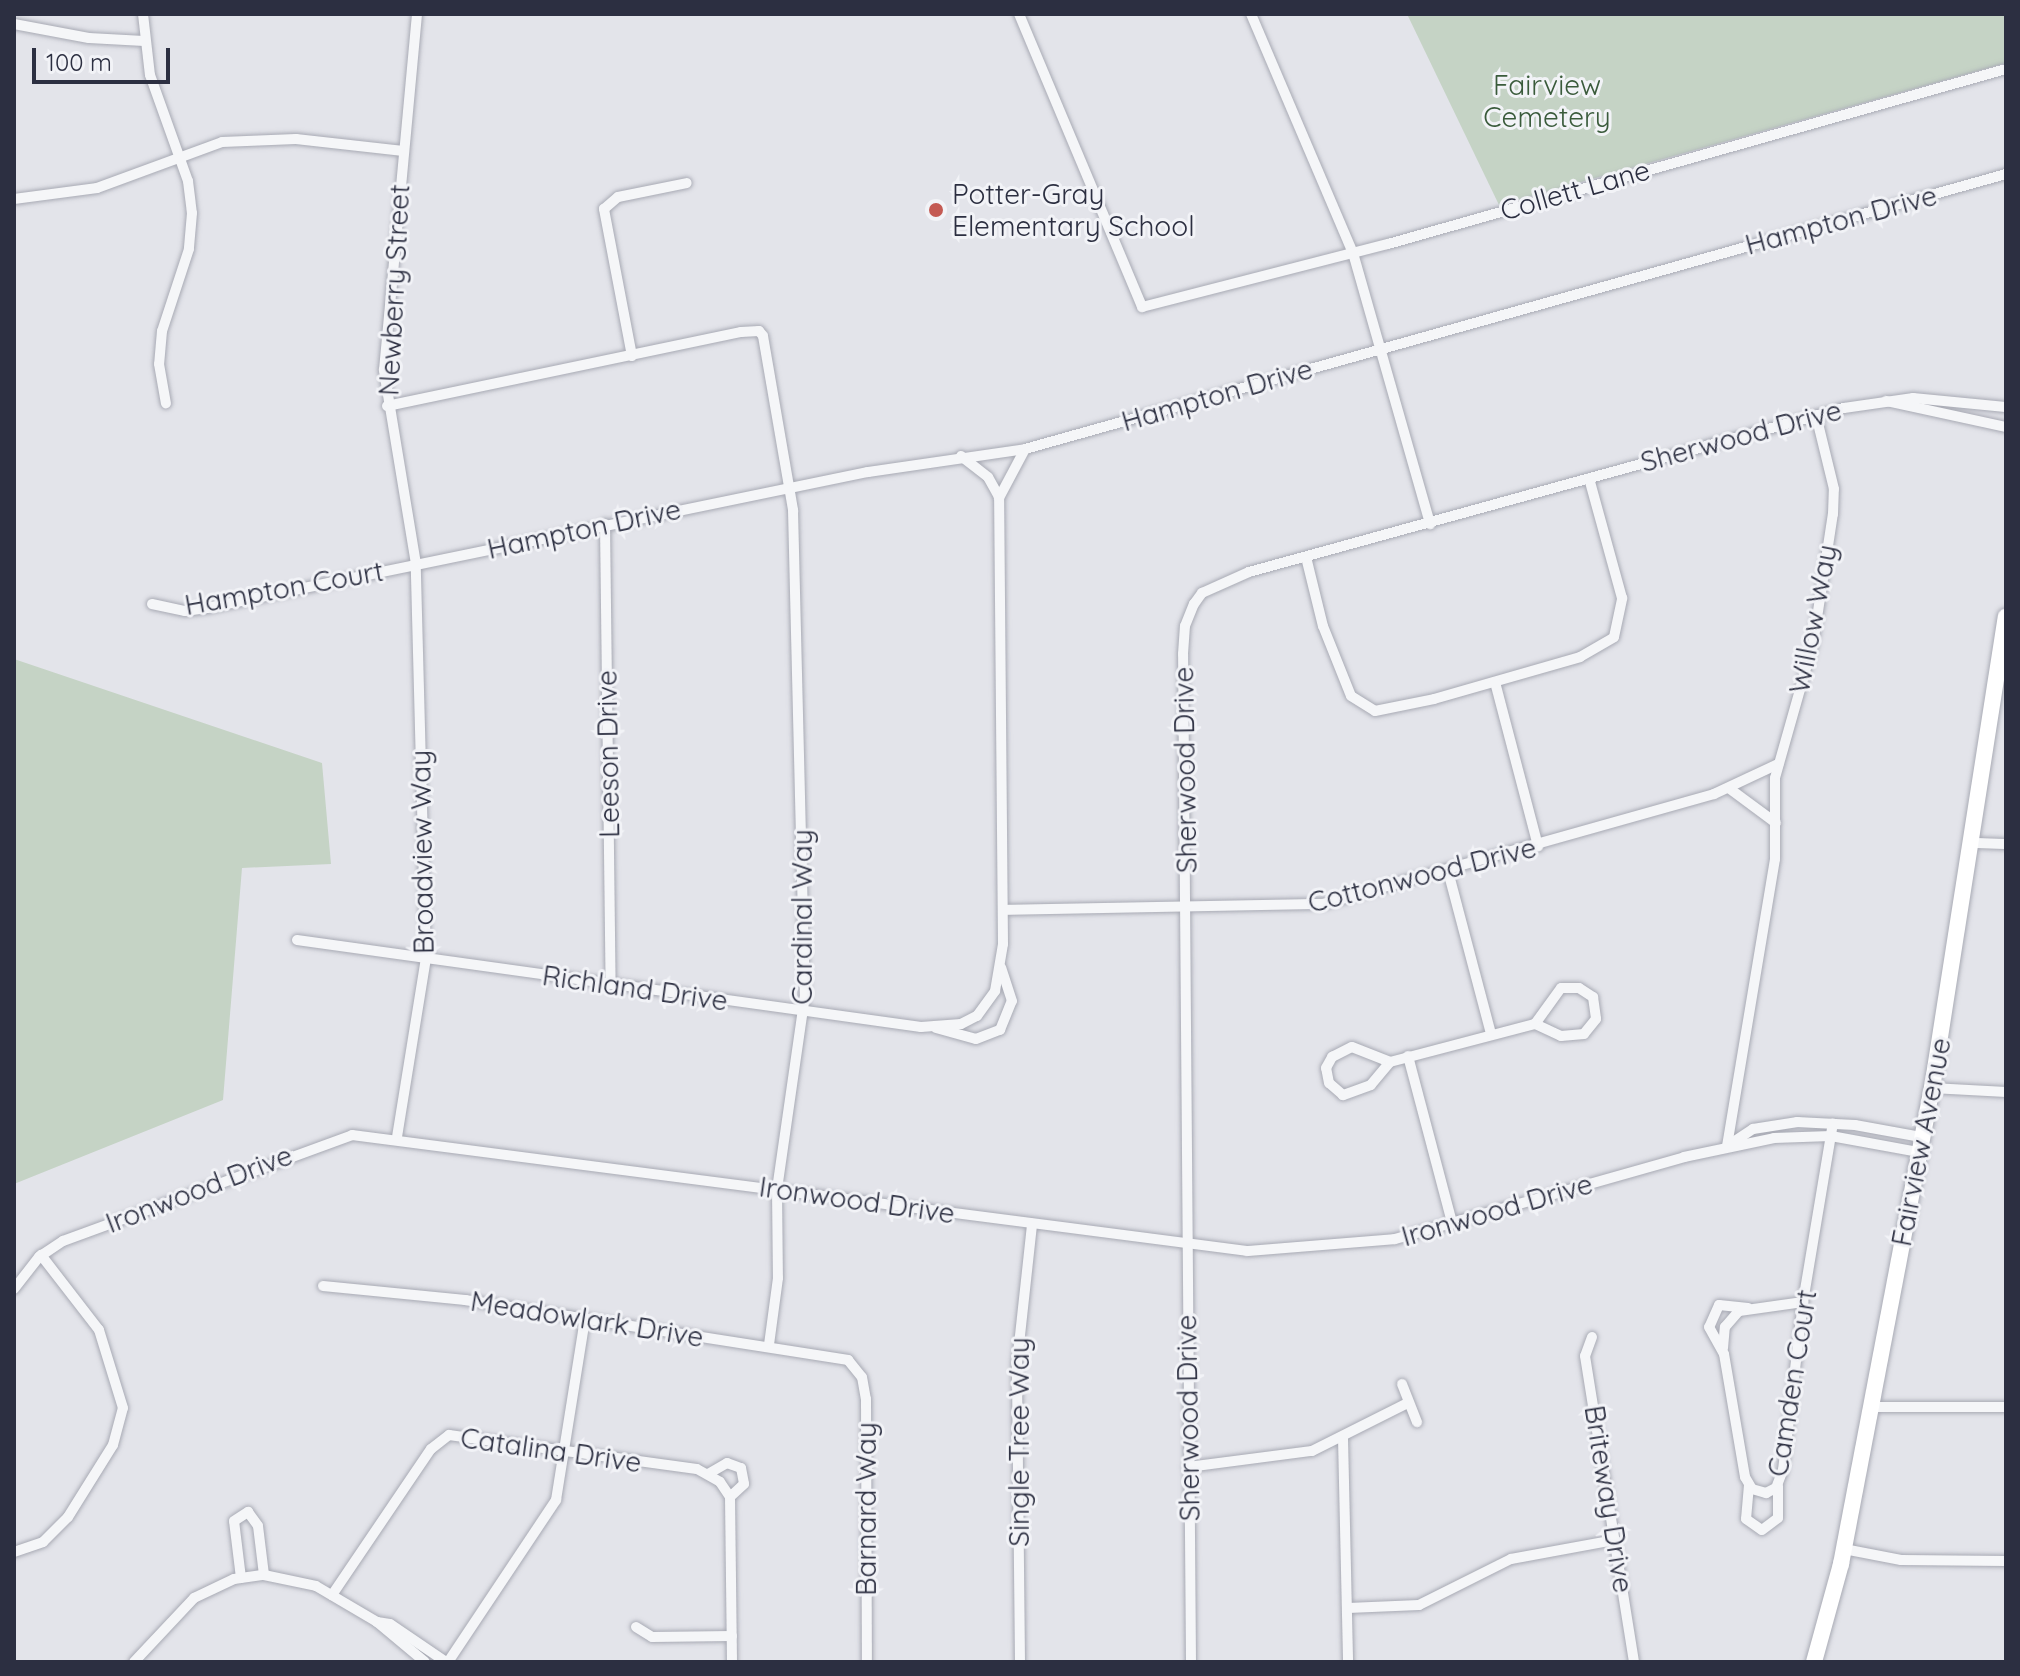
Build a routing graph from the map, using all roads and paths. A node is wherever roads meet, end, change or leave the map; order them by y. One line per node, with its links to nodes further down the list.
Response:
1 (143, 14): 6 (street)
2 (417, 14): 8 (street, Newberry Street)
3 (1251, 14): 13 (street)
4 (1023, 15): 13 (street, Collett Lane)
5 (14, 24): 6 (street)
6 (144, 41): 9 (street)
7 (2006, 69): 13 (street, Collett Lane)
8 (403, 151): 9 (street); 18 (street, Newberry Street)
9 (177, 156): 12 (street); 17 (street)
10 (2006, 174): 14 (street, Hampton Drive)
11 (687, 183): 15 (street)
12 (14, 199)
13 (1353, 253): 14 (street)
14 (1380, 347): 22 (street, Hampton Drive); 28 (street)
15 (632, 356): 18 (street); 25 (street, Cardinal Way)
16 (1885, 401): 19 (street, Sherwood Drive); 20 (street, Sherwood Drive); 21 (street, Sherwood Drive)
17 (166, 403)
18 (387, 406): 30 (street, Newberry Street)
19 (2006, 407)
20 (1816, 415): 24 (street, Sherwood Drive); 34 (street, Willow Way)
21 (2006, 427)
22 (1025, 449): 23 (street, Hampton Drive); 26 (street)
23 (961, 456): 25 (street, Hampton Drive); 26 (street)
24 (1589, 478): 28 (street, Sherwood Drive); 33 (street)
25 (791, 487): 27 (street, Hampton Drive); 47 (street, Cardinal Way)
26 (999, 498): 42 (street)
27 (605, 524): 30 (street, Hampton Drive); 46 (street, Leeson Drive)
28 (1430, 524): 29 (street, Sherwood Drive)
29 (1306, 557): 33 (street); 41 (street, Sherwood Drive)
30 (416, 564): 31 (street, Hampton Court); 44 (street, Broadview Way)
31 (152, 604)
32 (2006, 617): 37 (main road, Fairview Avenue)
33 (1495, 682): 39 (street)
34 (1778, 764): 35 (street, Cottonwood Drive); 36 (street, Willow Way)
35 (1730, 789): 36 (street); 39 (street, Cottonwood Drive)
36 (1776, 823): 59 (street, Willow Way)
37 (1975, 843): 38 (street); 53 (main road, Fairview Avenue)
38 (2006, 844)
39 (1538, 846): 40 (street, Cottonwood Drive)
40 (1448, 871): 41 (street, Cottonwood Drive); 50 (street)
41 (1186, 909): 42 (street, Cottonwood Drive); 63 (street, Sherwood Drive)
42 (1003, 910): 45 (street)
43 (297, 940): 44 (street, Richland Drive)
44 (426, 958): 46 (street, Richland Drive); 57 (street, Broadview Way)
45 (1000, 966): 49 (street, Richland Drive); 49 (street)
46 (611, 984): 47 (street, Richland Drive)
47 (804, 1011): 49 (street, Richland Drive); 60 (street, Cardinal Way)
48 (1535, 1024): 48 (street); 50 (street)
49 (934, 1028)
50 (1491, 1034): 51 (street)
51 (1408, 1056): 52 (street); 61 (street)
52 (1390, 1062): 52 (street)
53 (1932, 1088): 54 (street); 58 (main road, Fairview Avenue)
54 (2006, 1092)
55 (1833, 1123): 56 (street, Camden Court); 58 (street, Ironwood Drive); 59 (street, Ironwood Drive)
56 (1831, 1136): 58 (street, Ironwood Drive); 59 (street, Ironwood Drive); 67 (street, Camden Court)
57 (397, 1137): 60 (street, Ironwood Drive); 64 (street, Ironwood Drive)
58 (1920, 1145): 76 (main road, Fairview Avenue)
59 (1727, 1146): 61 (street, Ironwood Drive)
60 (777, 1189): 62 (street, Ironwood Drive); 71 (street, Cardinal Way)
61 (1452, 1223): 63 (street, Ironwood Drive)
62 (1032, 1224): 63 (street, Ironwood Drive); 102 (street, Single Tree Way)
63 (1185, 1246): 81 (street, Sherwood Drive)
64 (41, 1255): 66 (street, Ironwood Drive); 88 (street)
65 (323, 1286): 69 (street, Meadowlark Drive)
66 (14, 1289)
67 (1803, 1302): 68 (street); 84 (street, Camden Court)
68 (1748, 1308): 72 (street); 72 (street, Camden Court)
69 (585, 1318): 71 (street, Meadowlark Drive); 80 (street)
70 (1592, 1337): 86 (street, Briteway Drive)
71 (769, 1345): 73 (street, Meadowlark Drive)
72 (1724, 1354): 83 (street, Camden Court)
73 (849, 1362): 101 (street, Barnard Way)
74 (1402, 1384): 75 (street)
75 (1408, 1403): 78 (street); 79 (street)
76 (1872, 1407): 77 (street); 87 (main road, Fairview Avenue)
77 (2006, 1407)
78 (1417, 1422)
79 (1343, 1438): 81 (street); 93 (street)
80 (567, 1451): 82 (street, Catalina Drive); 92 (street, Catalina Drive); 99 (street)
81 (1188, 1467): 103 (street, Sherwood Drive)
82 (708, 1474): 85 (street); 85 (street, Catalina Drive)
83 (1749, 1485): 84 (street, Camden Court); 84 (street)
84 (1778, 1486)
85 (730, 1497): 96 (street)
86 (1615, 1540): 93 (street); 105 (street, Briteway Drive)
87 (1844, 1549): 89 (street); 106 (main road, Fairview Avenue)
88 (14, 1552)
89 (2006, 1561)
90 (264, 1575): 91 (street); 91 (street); 92 (street)
91 (241, 1578): 97 (street)
92 (332, 1595): 94 (street)
93 (1348, 1608): 104 (street)
94 (377, 1622): 98 (street); 99 (street)
95 (636, 1627): 96 (street)
96 (732, 1636): 100 (street)
97 (134, 1662)
98 (425, 1662)
99 (447, 1662)
100 (732, 1662)
101 (867, 1662)
102 (1020, 1662)
103 (1191, 1662)
104 (1348, 1662)
105 (1634, 1662)
106 (1814, 1662)

